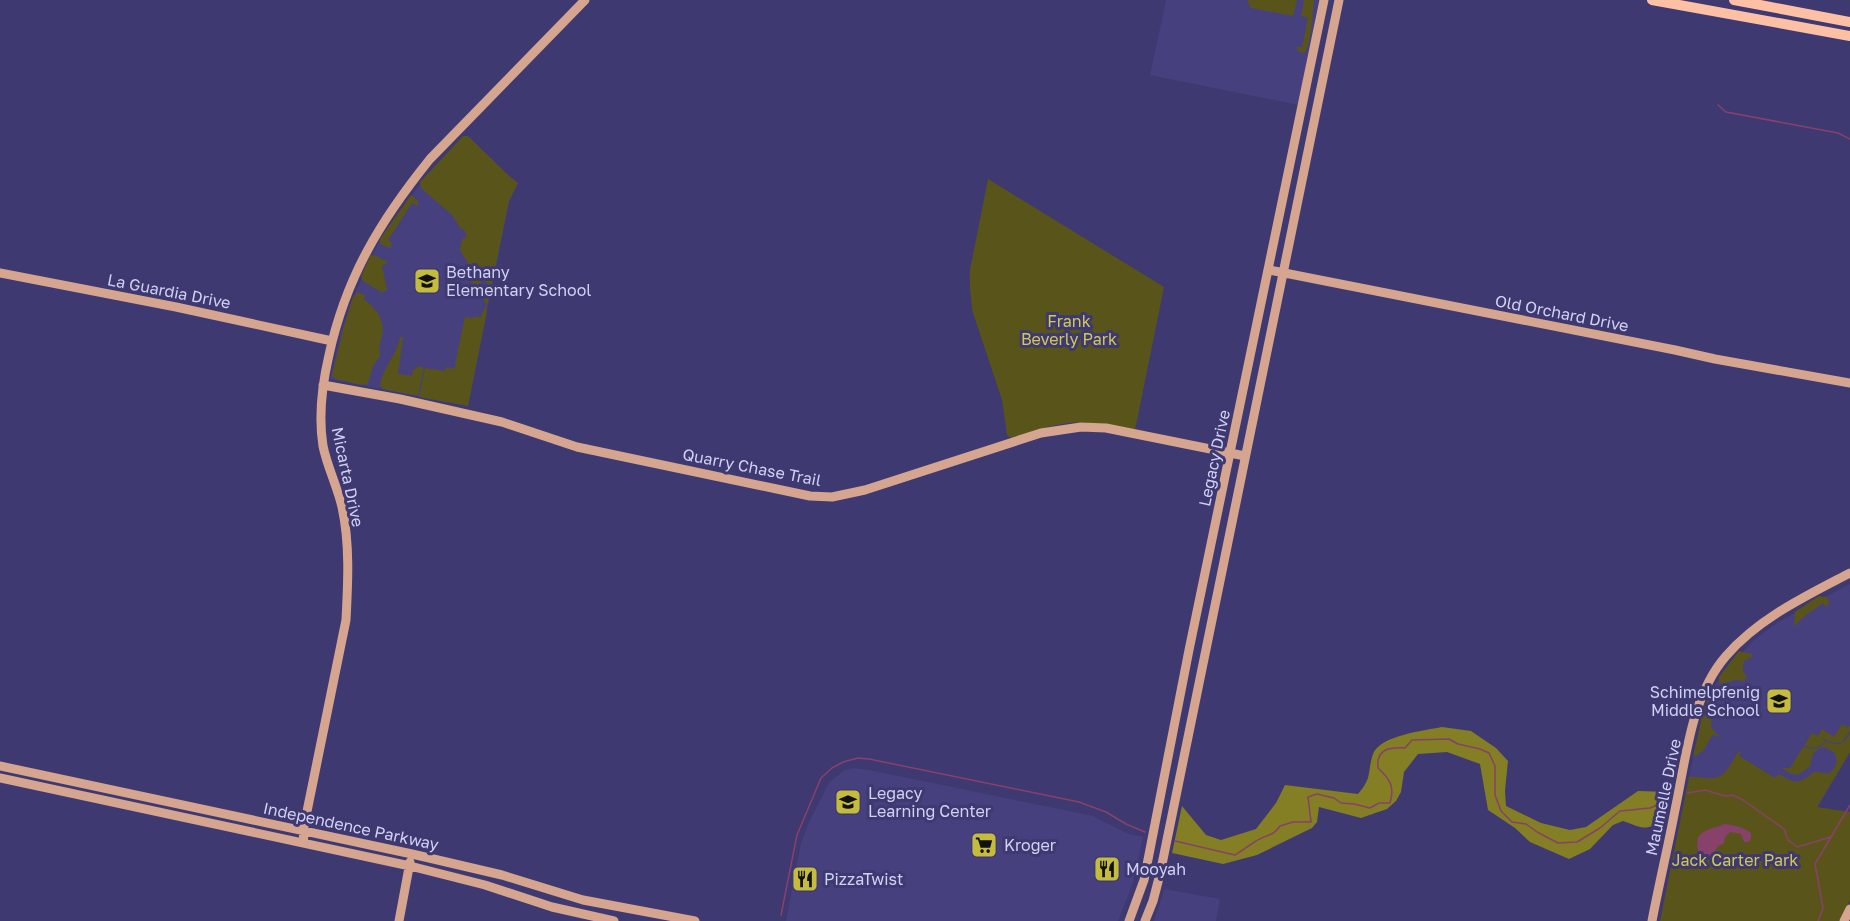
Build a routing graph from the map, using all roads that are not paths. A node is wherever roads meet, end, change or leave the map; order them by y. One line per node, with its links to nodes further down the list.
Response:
1 (585, 0): 15 (street, Micarta Drive)
2 (1324, 0): 10 (street, Legacy Drive)
3 (1339, 0): 11 (street, Legacy Drive)
4 (1652, 0): 7 (main road)
5 (1734, 0): 6 (main road)
6 (1769, 7): 7 (main road); 8 (main road)
7 (1767, 21): 9 (main road)
8 (1850, 22)
9 (1850, 36)
10 (1312, 61): 11 (street); 12 (street, Legacy Drive)
11 (1327, 64): 14 (street, Legacy Drive)
12 (1269, 270): 14 (street, Old Orchard Drive); 18 (street, Legacy Drive)
13 (0, 273): 15 (street, La Guardia Drive)
14 (1283, 273): 16 (street, Old Orchard Drive); 19 (street, Legacy Drive)
15 (332, 340): 17 (street, Micarta Drive)
16 (1850, 384)
17 (323, 385): 18 (street, Quarry Chase Trail); 23 (street, Micarta Drive)
18 (1231, 453): 19 (street, Quarry Chase Trail); 27 (street, Legacy Drive)
19 (1245, 456): 29 (street, Legacy Drive)
20 (1850, 573): 34 (street, Maumelle Drive)
21 (0, 766): 23 (street, Independence Parkway)
22 (0, 778): 24 (street, Independence Parkway)
23 (303, 831): 24 (street, Micarta Drive); 25 (street, Independence Parkway)
24 (300, 842): 26 (street, Independence Parkway)
25 (412, 854): 26 (street); 32 (street, Independence Parkway)
26 (410, 866): 30 (street); 31 (street, Independence Parkway)
27 (1135, 907): 29 (street); 33 (street, Legacy Drive)
28 (1850, 909): 35 (street)
29 (1147, 917)
30 (399, 921)
31 (614, 921)
32 (695, 921)
33 (1129, 921)
34 (1652, 921)
35 (1844, 921)

